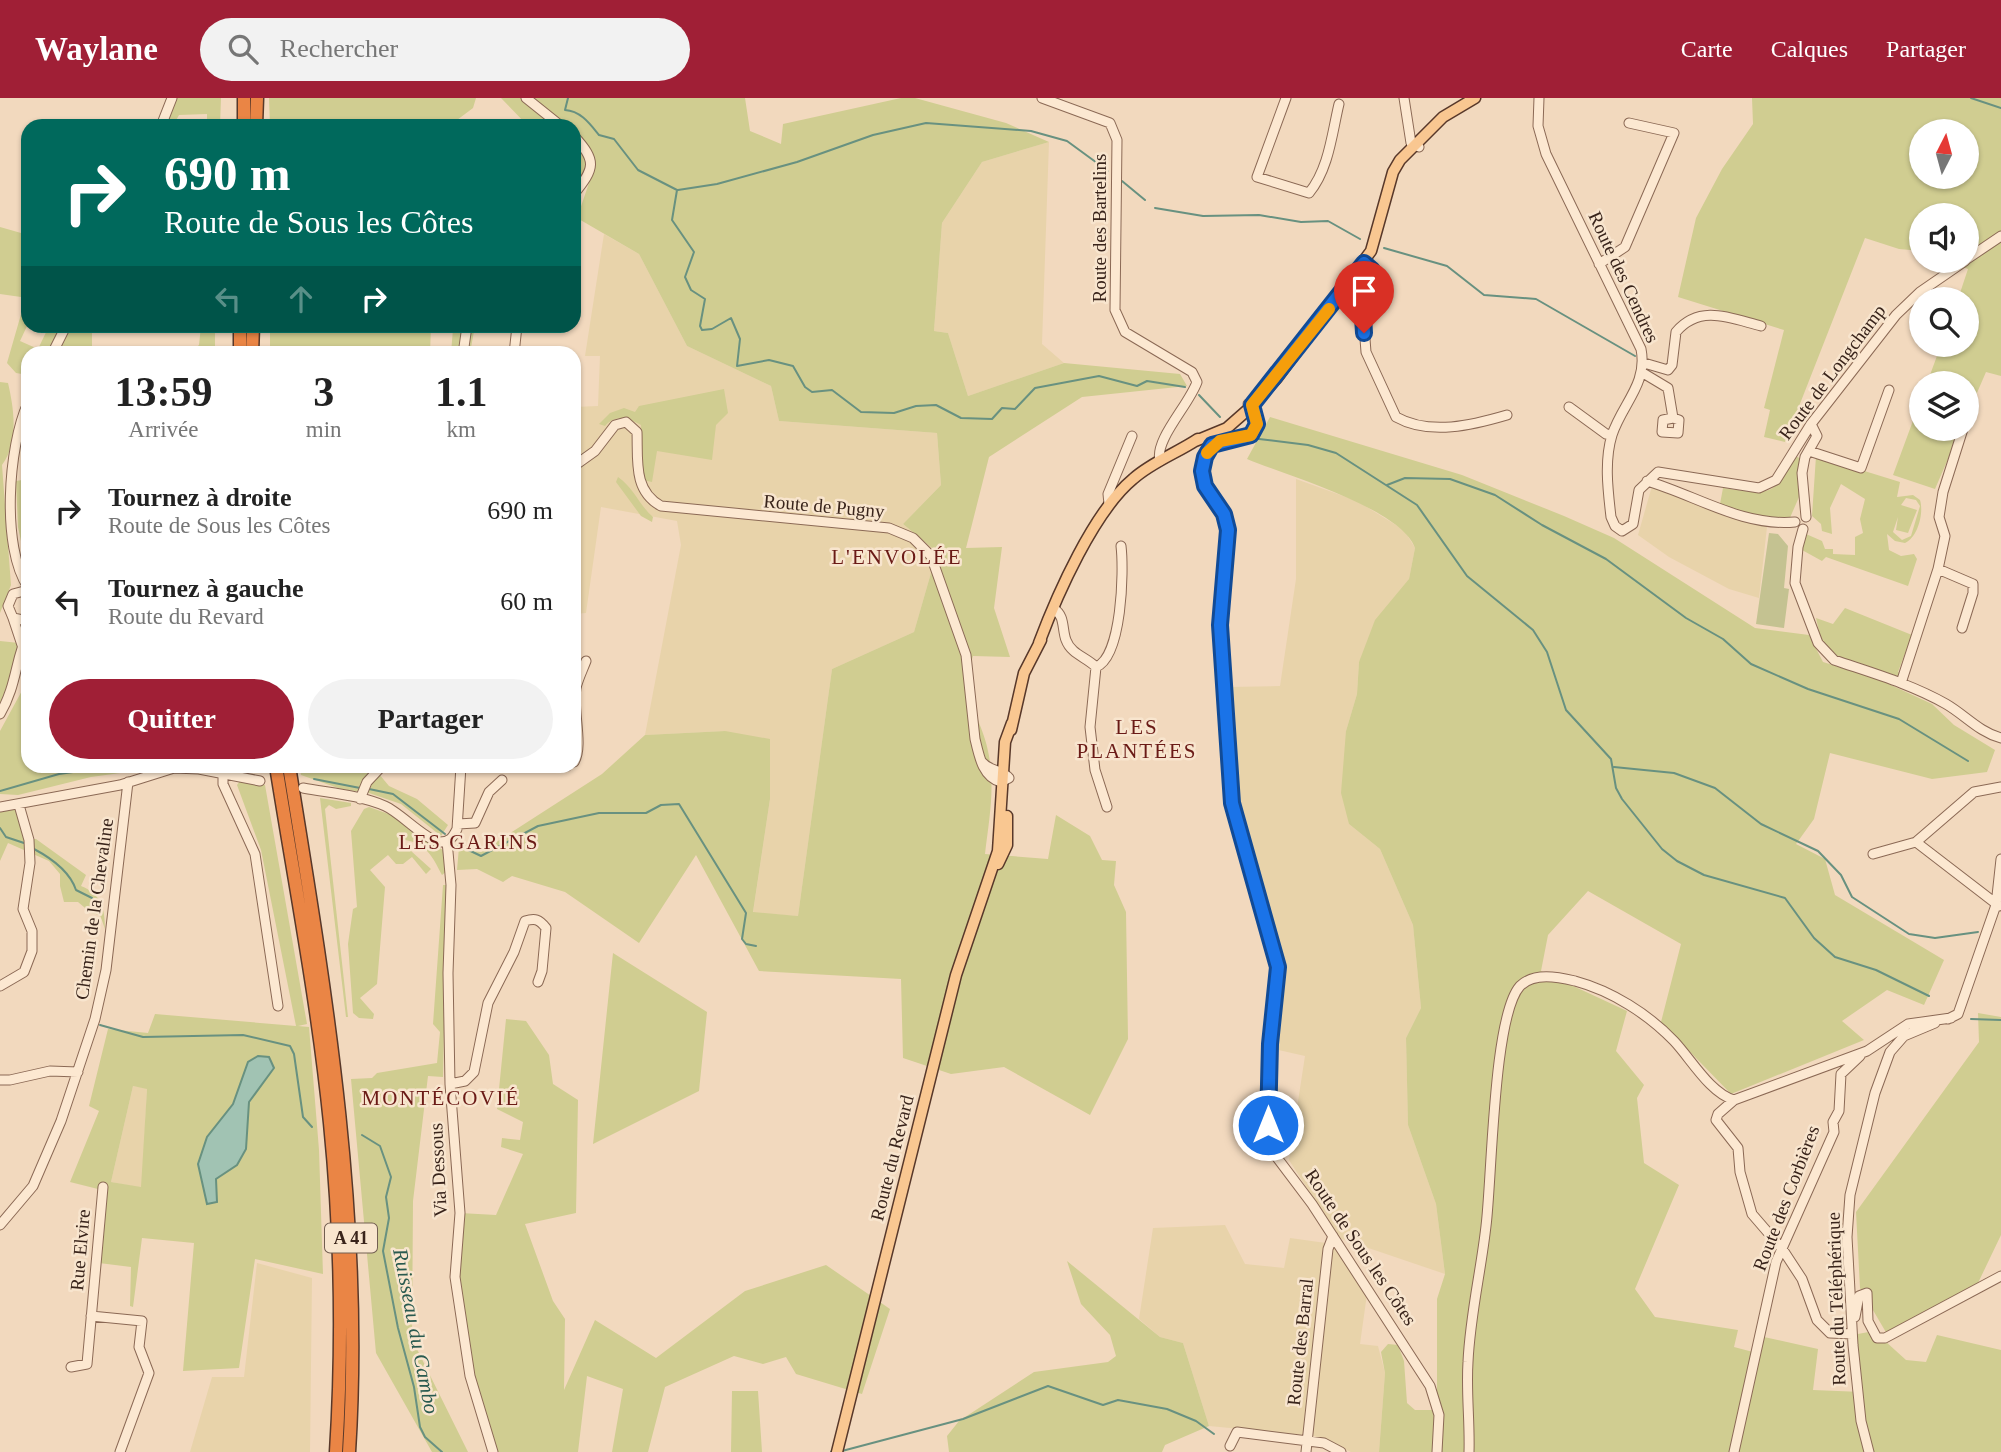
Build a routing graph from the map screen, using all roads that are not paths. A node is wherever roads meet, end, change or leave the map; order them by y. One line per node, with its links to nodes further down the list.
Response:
1 (172, 98): 11 (street)
2 (244, 98): 12 (highway)
3 (257, 98): 13 (highway)
4 (526, 98): 14 (street)
5 (1042, 98): 37 (street, Route des Bartelins)
6 (1286, 98): 10 (street)
7 (1404, 98): 17 (street)
8 (1539, 98): 22 (street, Route des Cendres)
9 (1471, 100): 17 (main road, Route du Revard)
10 (1339, 104)
11 (164, 119)
12 (244, 119)
13 (256, 119)
14 (552, 119)
15 (1629, 123): 22 (street)
16 (581, 143): 18 (street)
17 (1417, 143): 21 (main road, Route du Revard)
18 (581, 186)
19 (2001, 236): 20 (street, Route de Longchamp)
20 (1979, 251)
21 (1364, 263): 28 (main road, Route du Revard); 29 (street)
22 (1599, 264): 25 (street, Route des Cendres)
23 (1947, 273): 32 (street, Route de Longchamp)
24 (1761, 327): 25 (street)
25 (1643, 368): 30 (street); 33 (street, Route des Cendres)
26 (1889, 390): 36 (street)
27 (1569, 407): 33 (street)
28 (1246, 408): 37 (main road, Route du Revard); 95 (street, Route de Sous les Côtes)
29 (1507, 415)
30 (1673, 418)
31 (21, 419): 44 (street)
32 (1809, 428): 36 (street); 39 (street, Route de Longchamp)
33 (1612, 435): 39 (street, Route des Cendres)
34 (1132, 436): 40 (street)
35 (1960, 441): 43 (street)
36 (1811, 447): 41 (street)
37 (1164, 458): 40 (main road, Route du Revard)
38 (581, 461): 67 (street, Route de Pugny)
39 (1647, 481): 41 (street)
40 (1109, 504): 48 (main road, Route du Revard)
41 (1800, 523): 57 (street)
42 (1121, 545): 55 (street)
43 (1938, 569): 51 (street); 57 (street)
44 (17, 571): 45 (street); 47 (street)
45 (21, 578)
46 (21, 591): 47 (street)
47 (16, 592): 49 (street)
48 (1056, 610): 55 (street); 67 (main road, Route du Revard)
49 (13, 618): 50 (street); 52 (street)
50 (21, 620)
51 (1962, 628)
52 (21, 642)
53 (21, 652): 58 (street)
54 (586, 661): 56 (street)
55 (1096, 667): 77 (street)
56 (581, 674)
57 (1901, 683): 59 (street)
58 (0, 714)
59 (2001, 738)
60 (140, 773): 70 (street)
61 (223, 773): 66 (street); 74 (street)
62 (277, 773): 105 (highway, A 41)
63 (290, 773): 106 (highway, A 41)
64 (376, 773): 73 (street)
65 (461, 773): 78 (street)
66 (234, 776): 68 (street); 74 (street)
67 (1005, 777): 108 (main road, Route du Revard)
68 (260, 780)
69 (502, 780): 78 (street)
70 (128, 782): 75 (street); 89 (street, Chemin de la Chevaline)
71 (2001, 787): 80 (street)
72 (303, 788): 73 (street)
73 (362, 791): 79 (street)
74 (229, 796): 86 (street)
75 (19, 805): 76 (street); 85 (street)
76 (0, 807)
77 (1107, 807)
78 (458, 824): 79 (street)
79 (447, 841): 91 (street, Via Dessous)
80 (1916, 842): 81 (street); 83 (street)
81 (1873, 854)
82 (2001, 859): 83 (street)
83 (1998, 906): 87 (street)
84 (538, 982): 91 (street)
85 (0, 986)
86 (278, 1006)
87 (1951, 1018): 88 (street); 99 (street, Route du Téléphérique)
88 (1867, 1051): 92 (street); 96 (street, Route des Corbières)
89 (78, 1072): 90 (street); 94 (street, Chemin de la Chevaline)
90 (0, 1080)
91 (450, 1084): 107 (street, Via Dessous)
92 (1734, 1100): 96 (street); 112 (street)
93 (103, 1187): 98 (street, Rue Elvire)
94 (0, 1225)
95 (1333, 1236): 102 (street, Route des Barral); 111 (street, Route de Sous les Côtes)
96 (1783, 1250): 100 (street); 113 (street, Route des Corbières)
97 (2001, 1276): 99 (street)
98 (91, 1317): 101 (street, Rue Elvire); 104 (street, Rue Elvire)
99 (1851, 1321): 100 (street, Route du Téléphérique)
100 (1852, 1334): 114 (street, Route du Téléphérique)
101 (71, 1367)
102 (1308, 1441): 103 (street); 109 (street, Route des Barral); 110 (street)
103 (1230, 1446)
104 (120, 1452)
105 (336, 1452)
106 (349, 1452)
107 (492, 1452)
108 (837, 1452)
109 (1306, 1452)
110 (1341, 1452)
111 (1437, 1452)
112 (1469, 1452)
113 (1734, 1452)
114 (1869, 1452)

